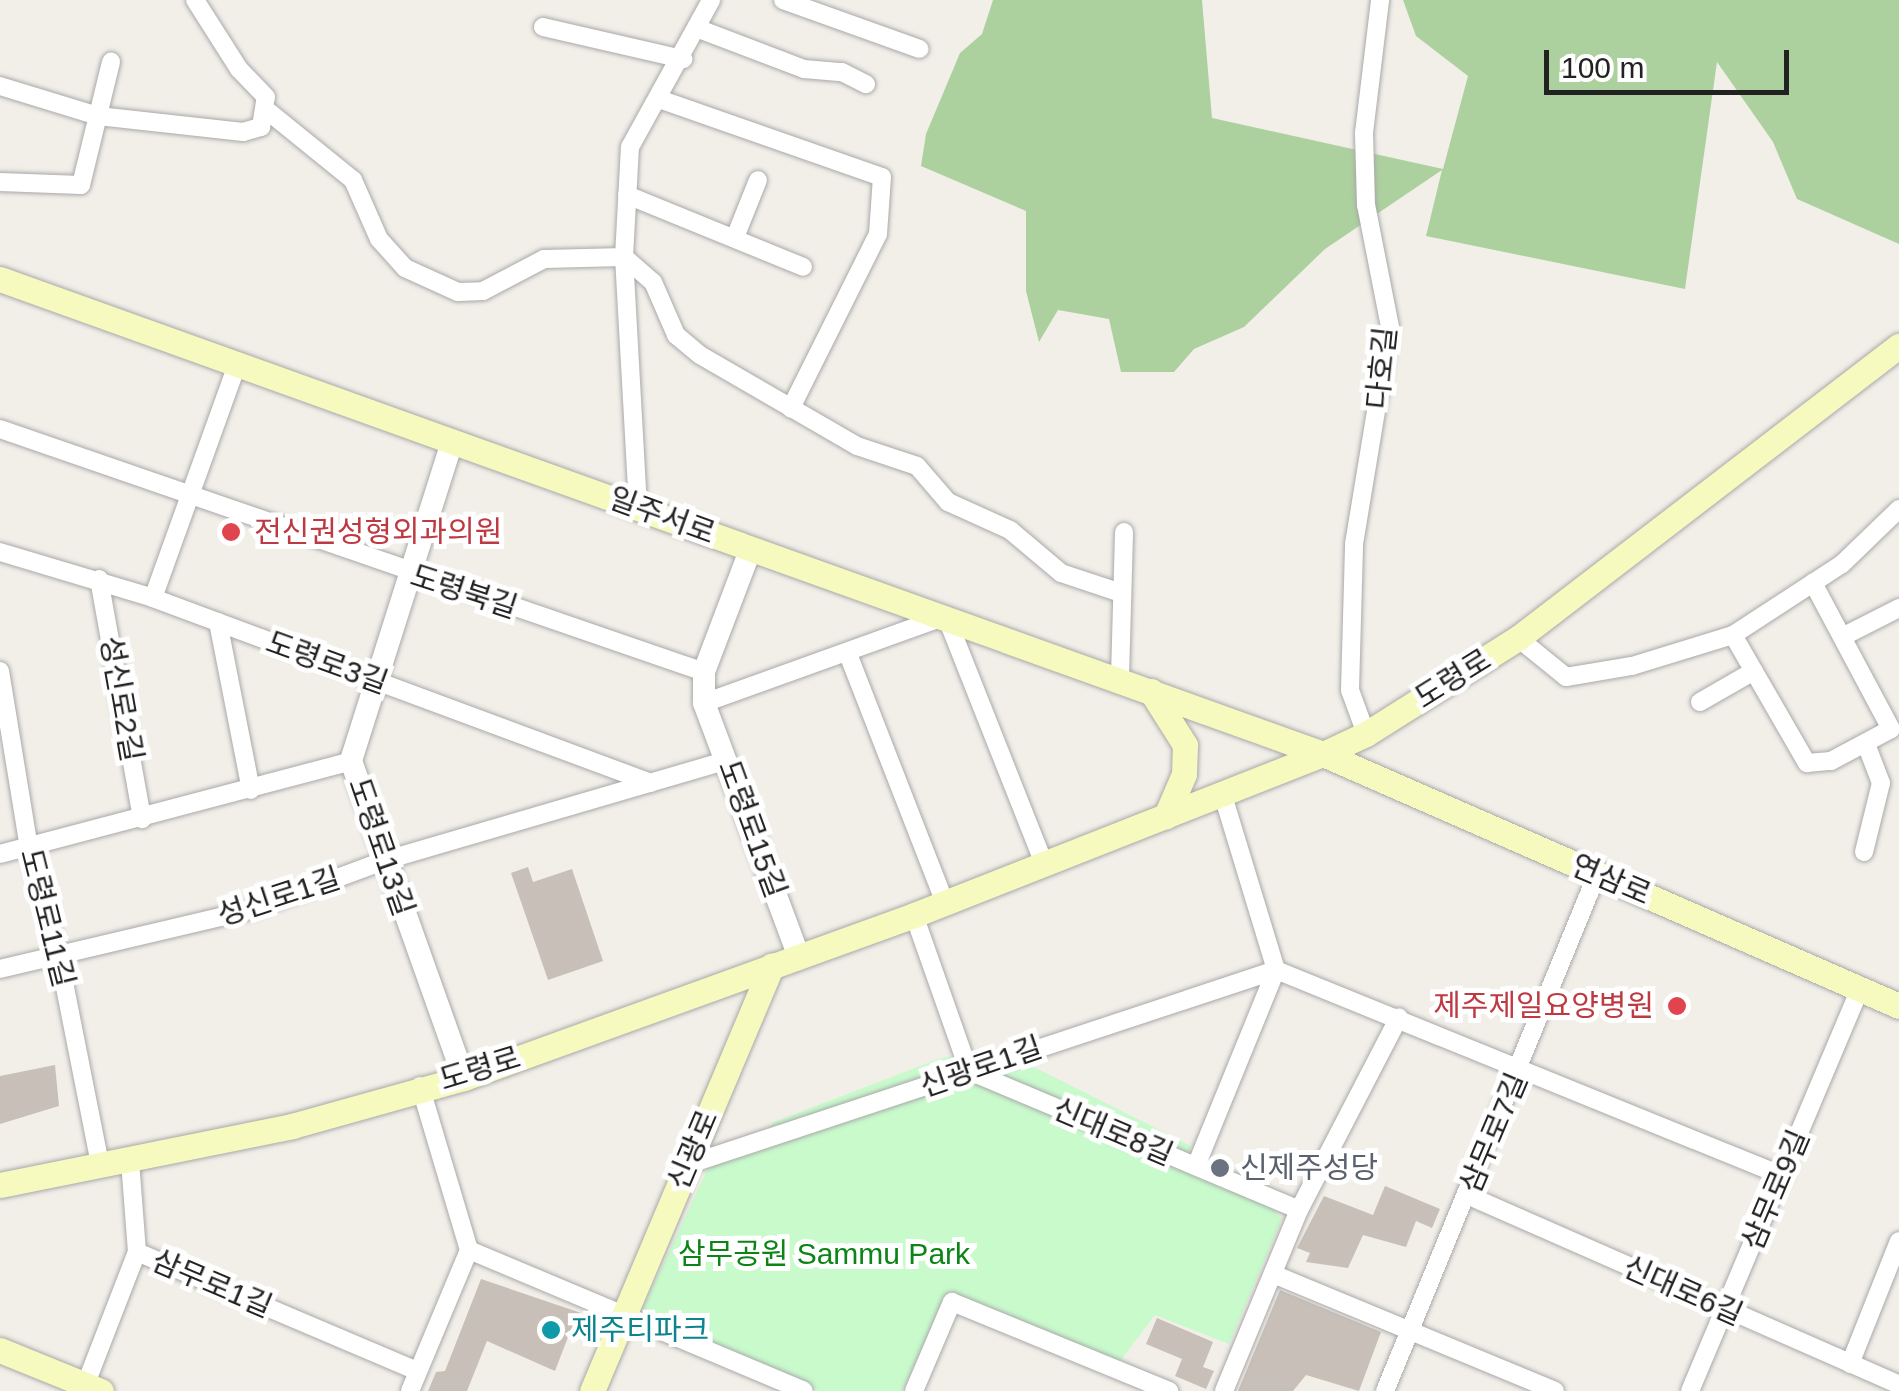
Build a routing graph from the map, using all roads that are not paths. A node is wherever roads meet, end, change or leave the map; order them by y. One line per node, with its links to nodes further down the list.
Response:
1 (194, 0): 13 (street)
2 (711, 0): 6 (street)
3 (784, 0): 7 (street)
4 (1380, 0): 54 (street, 다호길)
5 (543, 27): 8 (street)
6 (700, 29): 8 (street); 10 (street)
7 (920, 48)
8 (682, 59): 12 (street)
9 (111, 62): 14 (street)
10 (866, 84)
11 (0, 86): 14 (street)
12 (659, 98): 17 (street); 24 (street)
13 (268, 112): 14 (street); 19 (street)
14 (98, 116): 16 (street)
15 (758, 180): 18 (street)
16 (0, 182)
17 (627, 194): 18 (street); 19 (street)
18 (736, 236): 20 (street)
19 (624, 257): 24 (street); 28 (street)
20 (804, 268)
21 (0, 279): 23 (main road, 일주서로)
22 (1895, 355): 43 (main road, 도령로)
23 (237, 364): 26 (main road, 일주서로); 27 (street)
24 (791, 408): 36 (street)
25 (0, 429): 27 (street, 도령북길)
26 (452, 442): 28 (main road, 일주서로); 33 (street, 도령로13길)
27 (189, 498): 33 (street, 도령북길); 37 (street)
28 (638, 507): 31 (main road, 일주서로)
29 (1899, 509): 35 (street)
30 (1124, 532): 36 (street)
31 (751, 548): 39 (main road, 일주서로); 46 (street, 도령로15길)
32 (0, 552): 34 (street, 도령로3길)
33 (409, 574): 46 (street, 도령북길); 49 (street, 도령로13길)
34 (99, 579): 37 (street, 도령로3길); 63 (street, 성신로2길)
35 (1813, 583): 41 (street); 42 (street)
36 (1121, 593): 48 (street)
37 (154, 598): 40 (street, 도령로3길)
38 (1899, 608): 42 (street)
39 (946, 616): 44 (street); 48 (main road, 일주서로); 68 (street)
40 (218, 622): 49 (street, 도령로3길); 60 (street)
41 (1732, 635): 43 (street); 47 (street)
42 (1842, 637): 55 (street)
43 (1518, 638): 54 (main road, 도령로)
44 (848, 654): 52 (street); 70 (street)
45 (0, 671): 53 (street, 도령로11길)
46 (704, 672): 52 (street, 도령로15길)
47 (1754, 672): 51 (street); 55 (street)
48 (1120, 677): 50 (main road, 일주서로)
49 (372, 680): 58 (street, 도령로13길); 59 (street, 도령로3길)
50 (1148, 687): 56 (main road, 일주서로); 62 (main road)
51 (1700, 702)
52 (704, 704): 57 (street, 도령로15길)
53 (7, 731): 64 (street, 도령로11길)
54 (1366, 734): 56 (main road, 도령로)
55 (1866, 744): 65 (street)
56 (1323, 754): 61 (main road, 도령로); 69 (main road, 연삼로)
57 (728, 760): 59 (street, 성신로1길); 72 (street, 도령로15길)
58 (351, 761): 60 (street); 67 (street, 도령로13길)
59 (651, 782): 67 (street, 성신로1길)
60 (252, 790): 63 (street)
61 (1223, 796): 62 (main road, 도령로); 76 (street)
62 (1166, 816): 68 (main road, 도령로)
63 (142, 820): 64 (street)
64 (29, 849): 66 (street); 73 (street, 도령로11길)
65 (1864, 852)
66 (0, 854)
67 (386, 860): 73 (street, 성신로1길); 82 (street, 도령로13길)
68 (1043, 860): 70 (main road, 도령로)
69 (1597, 874): 77 (main road, 연삼로); 80 (street, 삼무로7길)
70 (945, 903): 71 (main road, 도령로)
71 (914, 916): 72 (main road, 도령로); 81 (street)
72 (798, 955): 74 (main road, 도령로)
73 (59, 957): 75 (street, 성신로1길); 85 (street, 도령로11길)
74 (772, 965): 82 (main road, 도령로); 86 (main road, 신광로)
75 (0, 969)
76 (1276, 970): 79 (street); 81 (street, 신광로1길); 87 (street)
77 (1860, 988): 78 (main road, 연삼로); 88 (street, 삼무로9길)
78 (1899, 1006)
79 (1398, 1017): 80 (street); 91 (street)
80 (1522, 1066): 88 (street); 90 (street, 삼무로7길)
81 (969, 1071): 86 (street, 신광로1길); 87 (street, 신대로8길)
82 (464, 1078): 83 (main road, 도령로)
83 (420, 1086): 84 (main road, 도령로); 93 (street)
84 (130, 1160): 85 (main road, 도령로); 94 (street)
85 (100, 1164): 89 (main road, 도령로)
86 (687, 1165): 97 (main road, 신광로)
87 (1196, 1166): 91 (street, 신대로8길)
88 (1783, 1176): 96 (street, 삼무로9길)
89 (0, 1185)
90 (1468, 1195): 96 (street, 신대로6길); 98 (street, 삼무로7길)
91 (1298, 1210): 95 (street)
92 (1899, 1240): 100 (street)
93 (470, 1250): 97 (street); 101 (street)
94 (137, 1252): 101 (street, 삼무로1길); 104 (street, 삼무로1길)
95 (1273, 1274): 98 (street); 111 (street)
96 (1726, 1310): 100 (street, 신대로6길); 113 (street, 삼무로9길)
97 (623, 1314): 102 (street); 107 (main road, 신광로)
98 (1410, 1330): 105 (street, 삼무로7길); 112 (street)
99 (0, 1350): 104 (main road)
100 (1850, 1364): 103 (street, 신대로6길)
101 (418, 1372): 106 (street)
102 (759, 1382): 108 (street)
103 (1899, 1385)
104 (90, 1389)
105 (1387, 1390)
106 (410, 1391)
107 (592, 1391)
108 (804, 1391)
109 (914, 1391): 110 (street)
110 (1169, 1391)
111 (1224, 1391)
112 (1555, 1391)
113 (1690, 1391)

